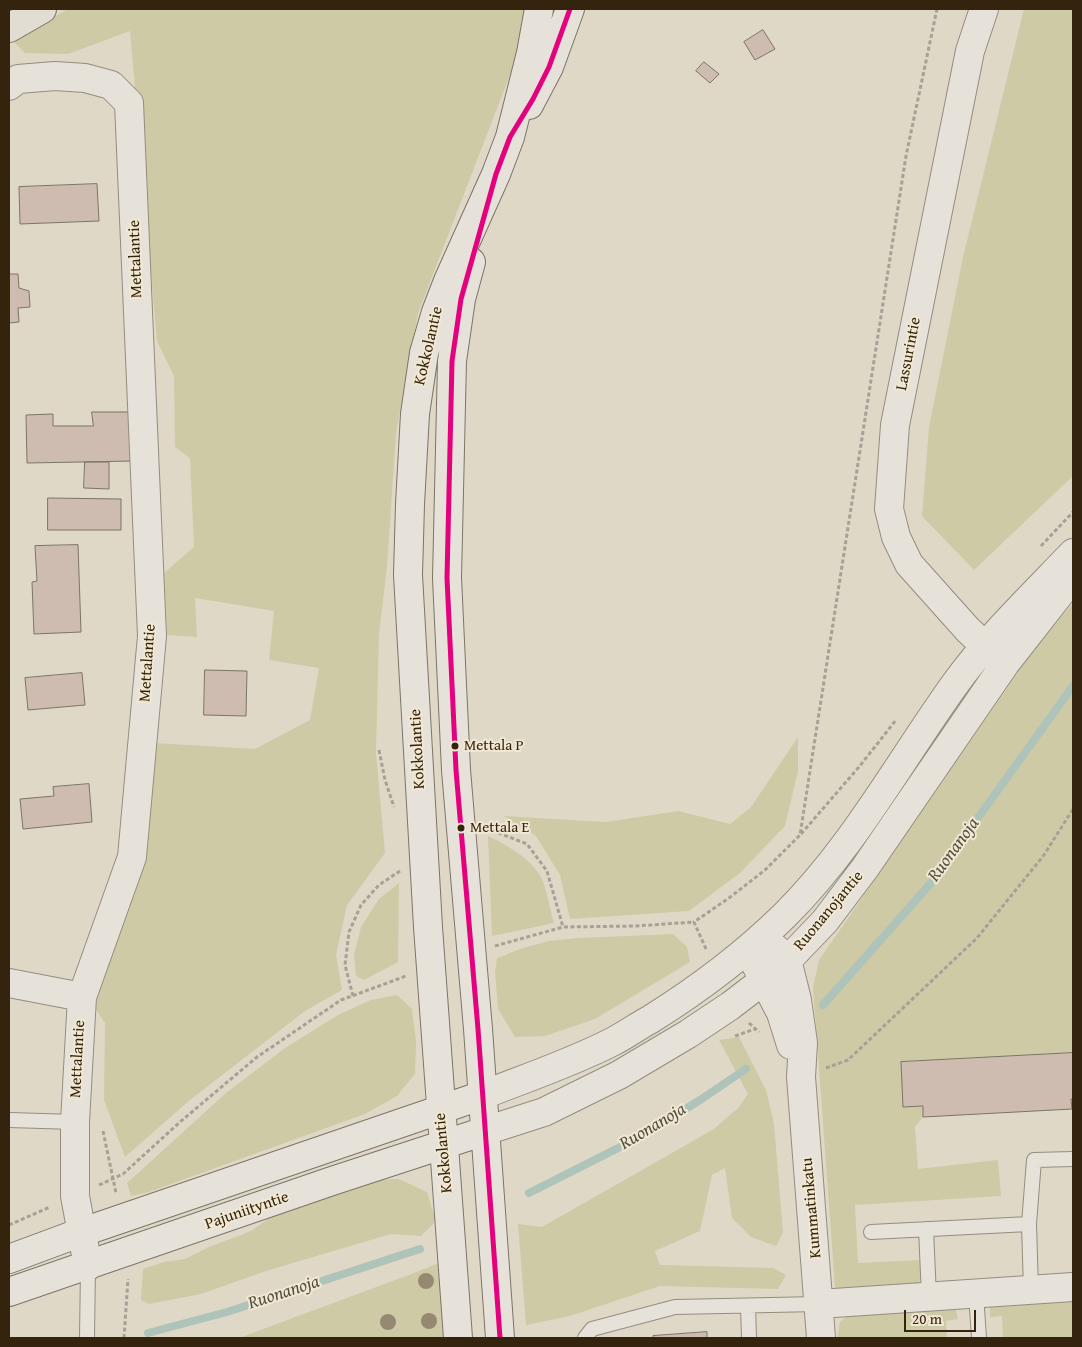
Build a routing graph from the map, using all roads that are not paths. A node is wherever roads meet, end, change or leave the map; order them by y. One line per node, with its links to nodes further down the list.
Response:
1 (42, 9): 5 (highway)
2 (539, 9): 7 (street, Kokkolantie)
3 (570, 9): 7 (street, Kokkolantie)
4 (984, 9): 11 (street, Lassurintie)
5 (9, 28)
6 (9, 86): 17 (street, Mettalantie)
7 (510, 137): 8 (street, Kokkolantie)
8 (496, 174): 19 (street, Kokkolantie); 20 (street, Kokkolantie)
9 (1073, 553): 11 (street, Ruonanojantie)
10 (1073, 578): 12 (street, Ruonanojantie)
11 (985, 646): 12 (street, Lassurintie); 13 (street, Ruonanojantie)
12 (1005, 664): 14 (street, Ruonanojantie)
13 (755, 942): 14 (street); 15 (street, Kummatinkatu); 19 (street, Ruonanojantie)
14 (787, 960): 15 (street, Ruonanojantie); 18 (street, Kummatinkatu)
15 (765, 979): 18 (street, Kummatinkatu); 23 (street, Ruonanojantie)
16 (9, 983): 17 (street)
17 (82, 997): 22 (street, Mettalantie)
18 (801, 1077): 37 (street, Kummatinkatu)
19 (483, 1095): 20 (street, Pajuniityntie); 23 (street, Kokkolantie)
20 (441, 1109): 24 (street, Kokkolantie); 28 (street, Pajuniityntie)
21 (9, 1120): 22 (lane)
22 (75, 1122): 28 (street, Mettalantie)
23 (485, 1131): 24 (street, Pajuniityntie); 41 (street, Kokkolantie)
24 (444, 1145): 31 (street, Pajuniityntie); 40 (street, Kokkolantie)
25 (1073, 1159): 26 (lane)
26 (1029, 1224): 27 (lane); 33 (lane)
27 (926, 1229): 29 (lane); 36 (lane)
28 (81, 1232): 30 (street, Pajuniityntie); 31 (street, Mettalantie)
29 (871, 1232)
30 (9, 1259)
31 (88, 1266): 34 (street, Pajuniityntie); 39 (lane)
32 (1073, 1287): 33 (street)
33 (1031, 1290): 35 (street)
34 (9, 1292)
35 (976, 1294): 36 (street); 45 (lane)
36 (929, 1297): 37 (street)
37 (819, 1304): 38 (lane); 44 (street, Kummatinkatu)
38 (748, 1306): 42 (lane); 43 (lane)
39 (87, 1338)
40 (458, 1338)
41 (500, 1338)
42 (585, 1338)
43 (749, 1338)
44 (821, 1338)
45 (979, 1338)

